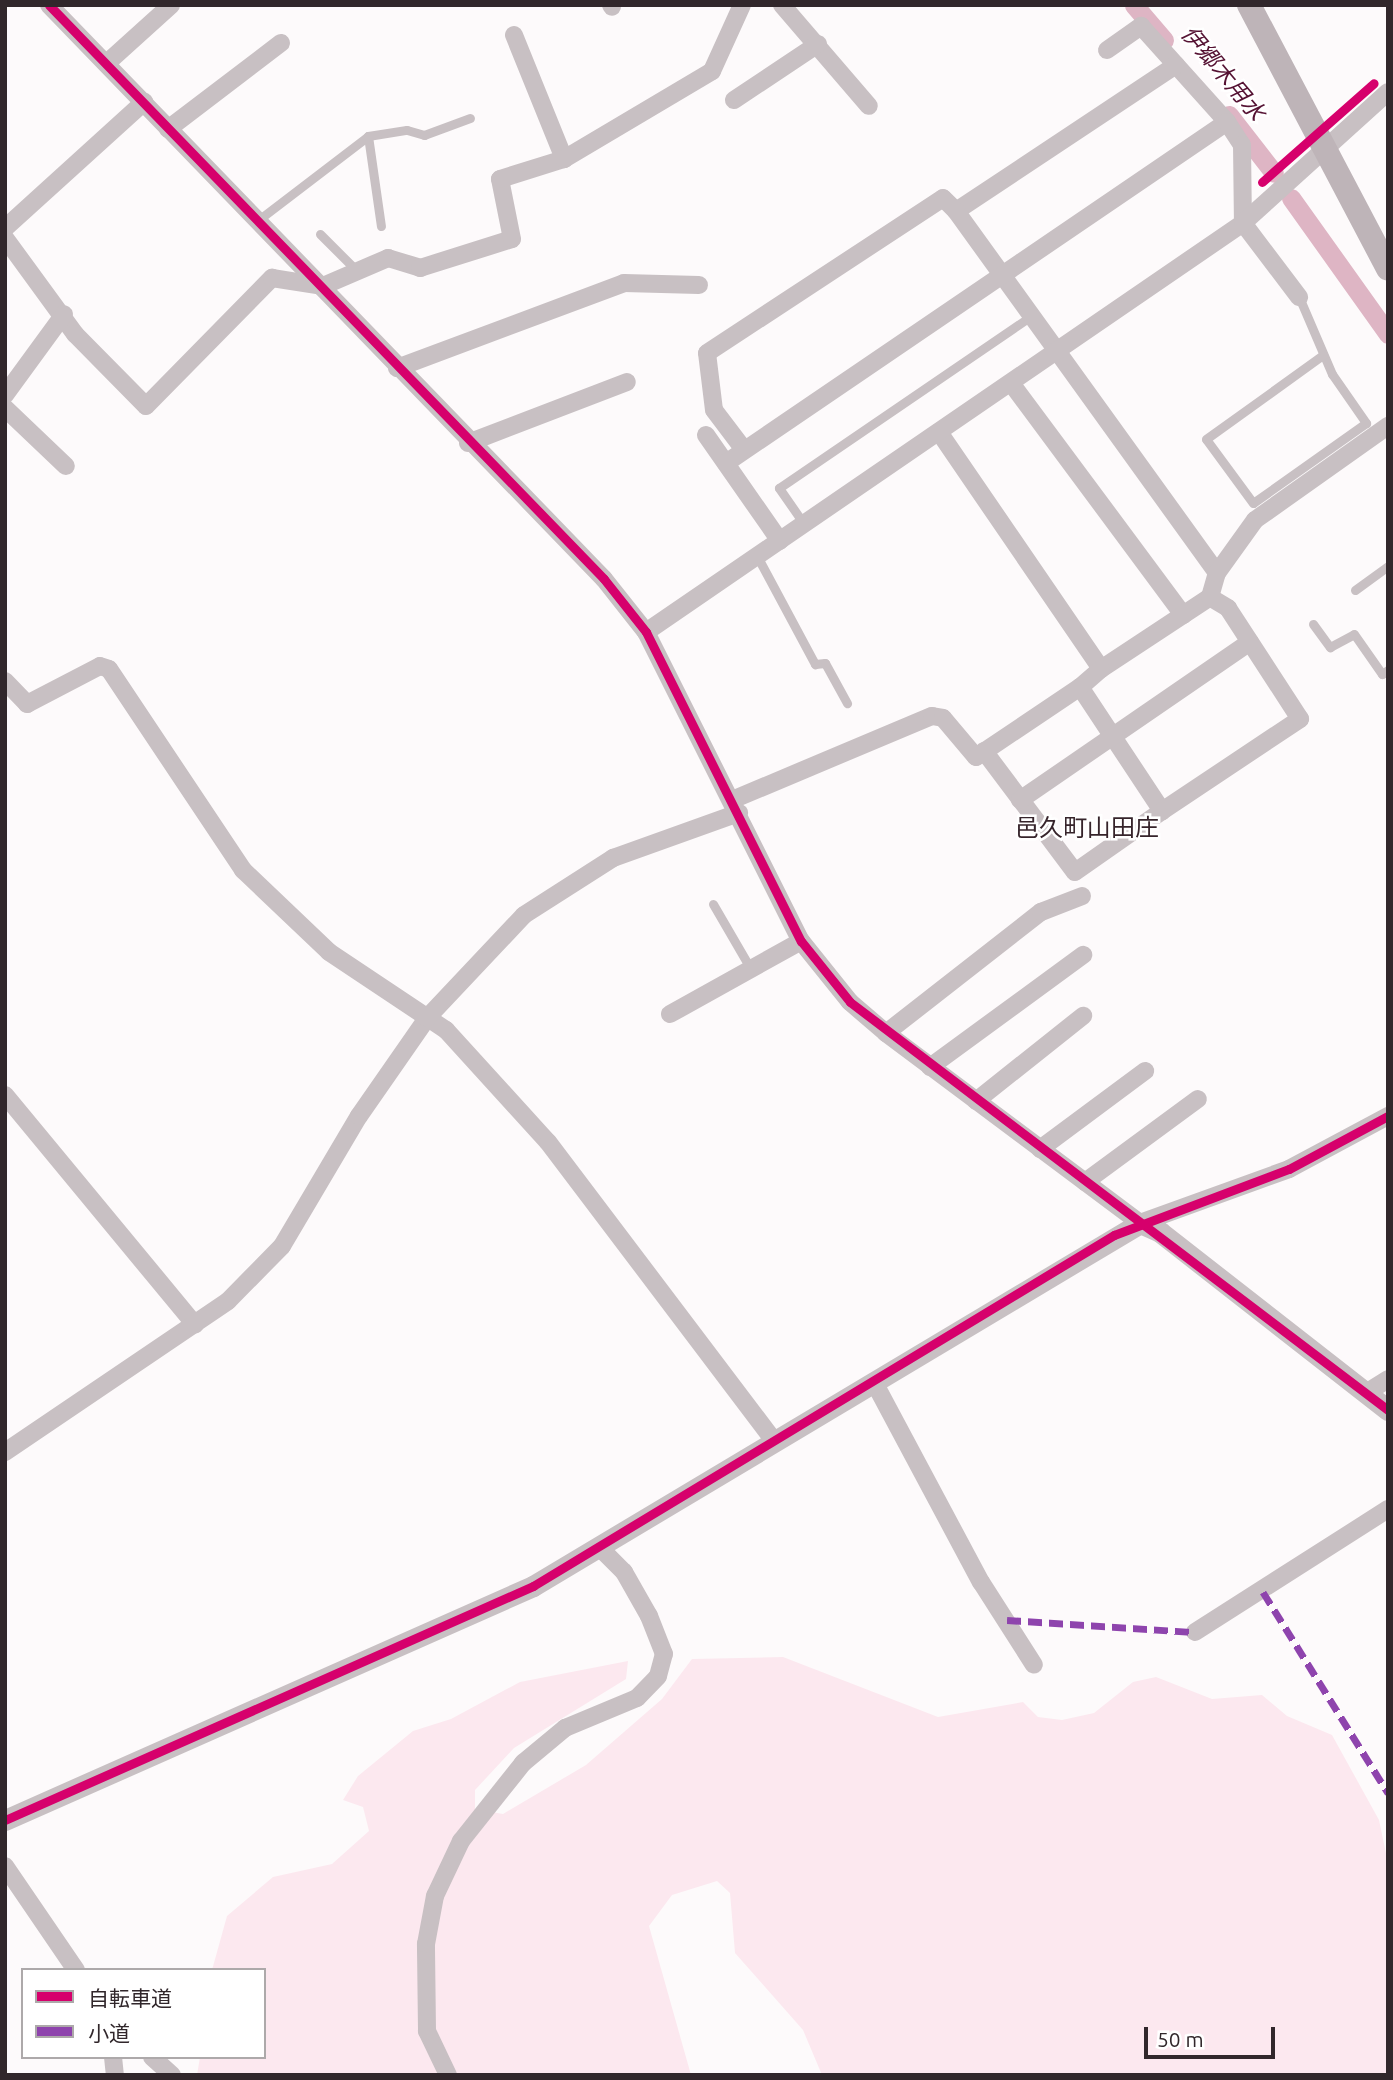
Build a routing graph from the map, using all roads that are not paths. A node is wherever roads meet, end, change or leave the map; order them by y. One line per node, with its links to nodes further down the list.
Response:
1 (49, 5): 10 (street)
2 (171, 5): 10 (street)
3 (742, 5): 21 (street)
4 (782, 5): 8 (street)
5 (1250, 5): 20 (main road)
6 (514, 36): 21 (street)
7 (281, 43): 18 (street)
8 (818, 44): 13 (street); 15 (street)
9 (1107, 50): 11 (street)
10 (108, 62): 14 (street)
11 (1175, 65): 17 (street); 22 (street)
12 (1388, 92): 20 (street)
13 (733, 100)
14 (144, 102): 18 (street); 26 (street)
15 (869, 106)
16 (470, 118): 19 (lane)
17 (1227, 122): 24 (street); 31 (street)
18 (168, 129): 23 (street)
19 (368, 136): 23 (lane); 25 (lane)
20 (1324, 147): 24 (street); 29 (main road)
21 (565, 159): 30 (street)
22 (956, 212): 31 (street); 48 (street)
23 (256, 222): 33 (street)
24 (1243, 223): 34 (street); 37 (street)
25 (381, 226)
26 (5, 228)
27 (320, 234): 30 (lane)
28 (7, 245): 35 (street)
29 (1388, 269)
30 (357, 271): 33 (street)
31 (1001, 274): 36 (street); 48 (street)
32 (699, 285): 39 (street)
33 (323, 286): 35 (street); 39 (street)
34 (1298, 297): 38 (lane)
35 (64, 314): 42 (street)
36 (1031, 316): 37 (street); 51 (lane)
37 (1055, 351): 41 (street); 55 (street)
38 (1323, 355): 38 (lane)
39 (397, 368): 47 (street)
40 (627, 382): 47 (street)
41 (1011, 383): 45 (street); 58 (street)
42 (5, 395)
43 (5, 408): 50 (street)
44 (1388, 426): 55 (street)
45 (939, 432): 51 (street); 62 (street)
46 (706, 435): 49 (street)
47 (468, 443): 60 (street)
48 (742, 447): 49 (street)
49 (726, 463): 52 (street)
50 (66, 466)
51 (804, 524): 52 (street)
52 (780, 541): 53 (street)
53 (757, 556): 60 (street); 66 (lane)
54 (1388, 566): 56 (lane)
55 (1217, 573): 57 (street)
56 (1355, 590)
57 (1210, 597): 58 (street); 61 (street)
58 (1183, 615): 62 (street)
59 (1313, 624): 63 (lane)
60 (646, 632): 70 (street)
61 (1250, 642): 67 (street); 71 (street)
62 (1101, 669): 65 (street)
63 (1388, 670)
64 (5, 681): 79 (street)
65 (1080, 687): 67 (street); 68 (street)
66 (847, 703)
67 (1113, 737): 69 (street); 71 (street)
68 (984, 751): 69 (street); 70 (street)
69 (1020, 800): 71 (street)
70 (735, 806): 74 (street); 79 (street)
71 (1162, 811)
72 (1082, 896): 80 (street)
73 (713, 904): 76 (lane)
74 (801, 941): 76 (street); 80 (street)
75 (1083, 955): 81 (street)
76 (752, 972): 77 (street)
77 (670, 1014)
78 (1083, 1016): 85 (street)
79 (427, 1018): 90 (street); 95 (street)
80 (886, 1033): 81 (street)
81 (930, 1067): 85 (street)
82 (1145, 1071): 87 (street)
83 (5, 1096): 90 (street)
84 (1198, 1099): 88 (street)
85 (976, 1101): 87 (street)
86 (1388, 1116): 89 (street)
87 (1040, 1149): 88 (street)
88 (1085, 1182): 89 (street)
89 (1140, 1223): 92 (street); 93 (street)
90 (195, 1325): 96 (street)
91 (1388, 1379): 93 (street)
92 (874, 1382): 95 (street); 100 (street)
93 (1366, 1393): 94 (street)
94 (1388, 1409)
95 (775, 1442): 98 (street)
96 (5, 1452)
97 (1388, 1509): 99 (street)
98 (600, 1548): 101 (street); 106 (street)
99 (1195, 1632)
100 (1034, 1665)
101 (5, 1820)
102 (5, 1866): 103 (street)
103 (75, 1968)
104 (154, 2059): 105 (street)
105 (172, 2075)
106 (448, 2075)

